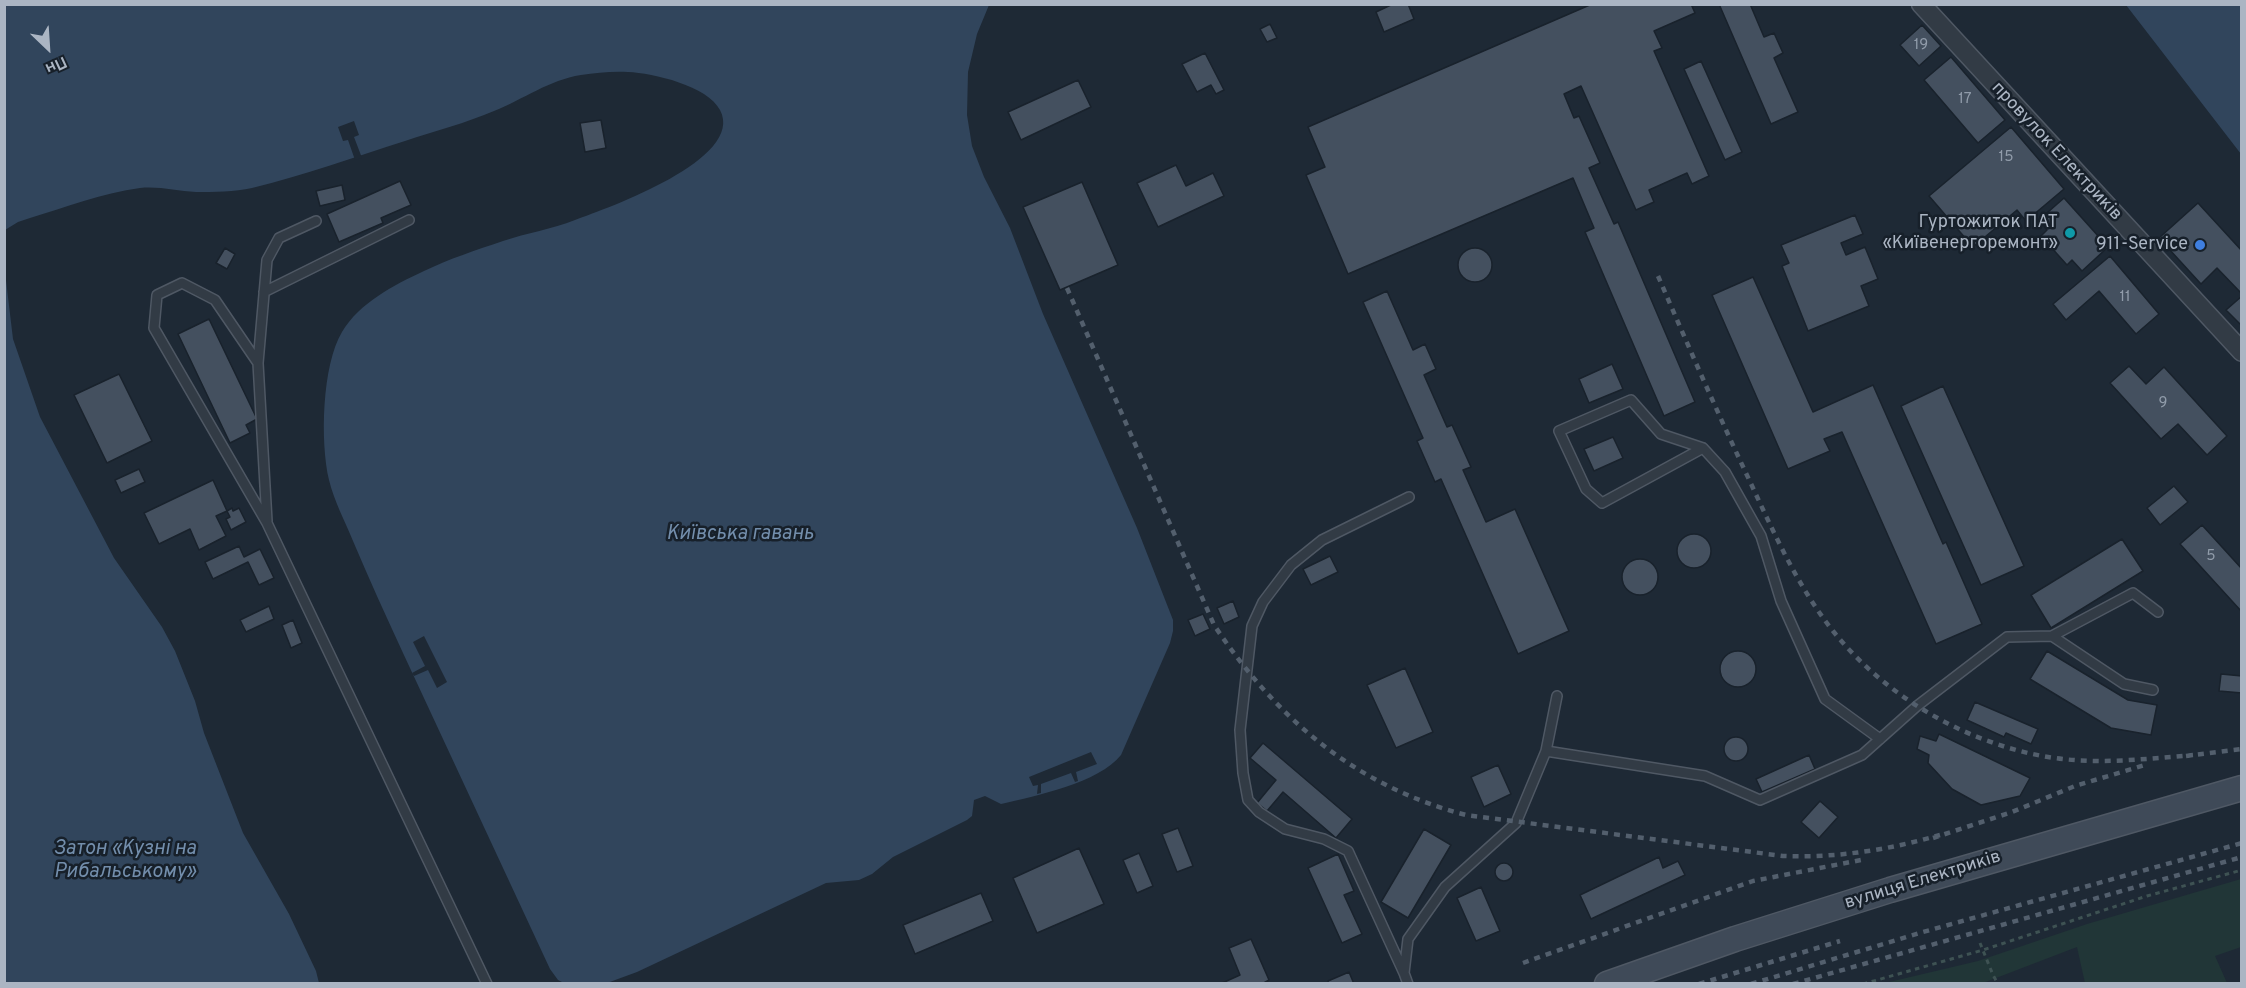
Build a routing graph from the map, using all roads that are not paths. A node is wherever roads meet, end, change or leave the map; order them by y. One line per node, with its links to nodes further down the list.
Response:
1 (1921, 4): 5 (street, провулок Електриків)
2 (316, 220): 4 (lane)
3 (409, 220): 4 (lane)
4 (264, 292): 6 (lane)
5 (2241, 352)
6 (258, 363): 9 (lane); 9 (lane)
7 (1703, 448): 7 (lane); 14 (lane)
8 (1409, 497): 17 (lane)
9 (267, 524): 18 (lane)
10 (2158, 612): 11 (lane)
11 (2052, 636): 12 (lane); 14 (lane)
12 (2152, 690)
13 (1557, 696): 15 (lane)
14 (1880, 739): 15 (lane)
15 (1546, 751): 17 (lane)
16 (2241, 788): 20 (street, вулиця Електриків)
17 (1404, 973): 19 (lane)
18 (487, 984)
19 (1408, 984)
20 (1608, 984)

